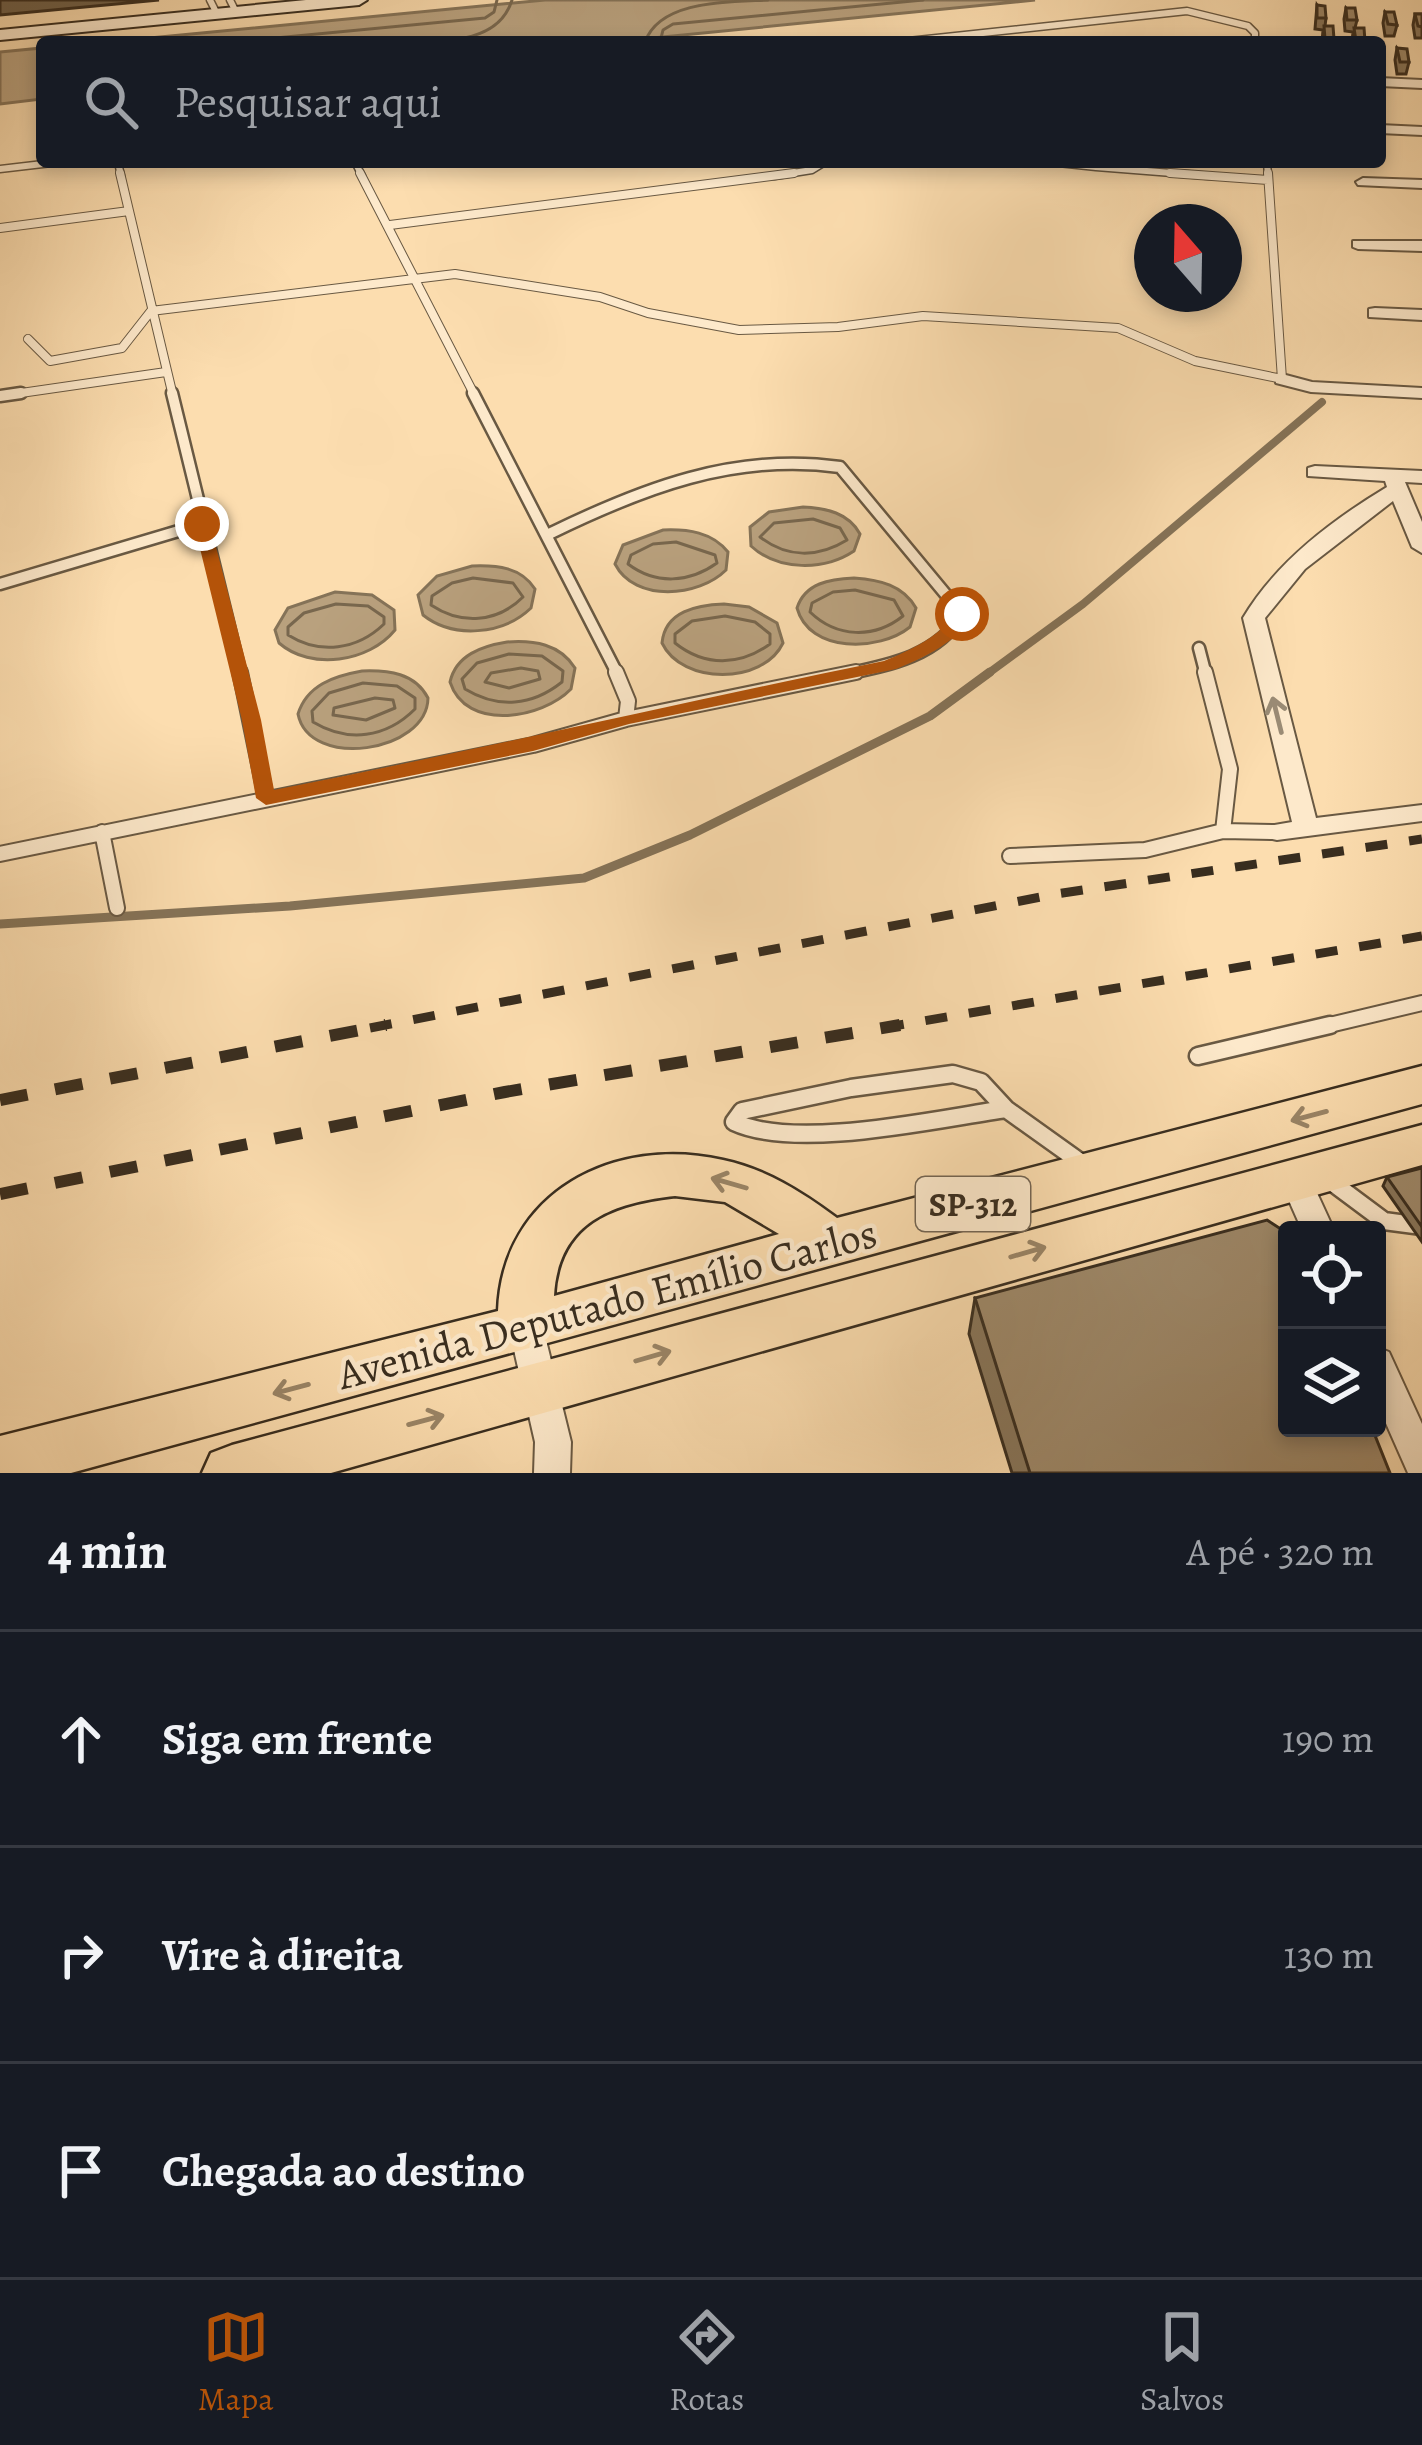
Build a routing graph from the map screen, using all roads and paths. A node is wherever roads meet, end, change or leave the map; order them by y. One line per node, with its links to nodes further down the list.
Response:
1 (359, 0): 2 (main road)
2 (223, 6): 3 (main road)
3 (0, 35)
4 (955, 36): 5 (lane)
5 (1255, 36)
6 (1386, 82): 7 (street)
7 (1422, 83)
8 (1386, 129): 9 (street)
9 (1422, 131)
10 (36, 165): 17 (lane)
11 (119, 168): 22 (lane)
12 (359, 168): 23 (lane)
13 (815, 168): 23 (lane)
14 (1136, 168): 18 (lane)
15 (1218, 168): 18 (lane)
16 (1267, 168): 19 (lane)
17 (0, 169)
18 (1219, 176): 19 (lane)
19 (1268, 179): 33 (lane)
20 (1363, 182): 21 (street)
21 (1422, 184)
22 (129, 211): 24 (lane); 28 (lane)
23 (390, 225): 27 (lane)
24 (0, 228)
25 (1358, 244): 26 (street)
26 (1422, 246)
27 (413, 276): 28 (lane); 33 (lane); 39 (lane)
28 (151, 311): 31 (lane); 32 (lane)
29 (1375, 313): 30 (street)
30 (1422, 315)
31 (28, 339)
32 (166, 372): 35 (lane); 38 (lane)
33 (1282, 379): 34 (street)
34 (1422, 393)
35 (0, 396)
36 (1315, 472): 37 (street)
37 (1405, 480): 40 (street); 46 (street, one-way to 37)
38 (202, 524): 41 (lane); 44 (lane)
39 (549, 534): 43 (lane); 43 (lane)
40 (1422, 547)
41 (0, 584)
42 (1199, 648): 47 (lane)
43 (626, 719): 44 (lane)
44 (266, 798): 48 (lane)
45 (1422, 813): 46 (street)
46 (1306, 828): 49 (street)
47 (1223, 831): 49 (lane); 51 (lane)
48 (102, 832): 50 (lane); 52 (lane)
49 (1277, 832)
50 (0, 854)
51 (1010, 856)
52 (117, 908)
53 (1422, 1003): 54 (lane)
54 (1198, 1057)
55 (1422, 1085): 58 (main road, Avenida Deputado Emílio Carlos / SP-312, one-way to 58)
56 (1006, 1109): 56 (lane); 58 (lane)
57 (1422, 1145): 59 (main road, Avenida Deputado Emílio Carlos / SP-312)
58 (1094, 1172): 62 (main road, Avenida Deputado Emílio Carlos / SP-312)
59 (1307, 1175): 60 (street); 61 (lane); 65 (main road, Avenida Deputado Emílio Carlos / SP-312, one-way to 59)
60 (1316, 1221)
61 (1422, 1226)
62 (830, 1242): 63 (main road, Avenida Deputado Emílio Carlos / SP-312); 63 (main road, one-way to 63)
63 (526, 1328): 65 (street); 66 (main road, Avenida Deputado Emílio Carlos / SP-312, one-way to 66)
64 (1386, 1383): 67 (street)
65 (541, 1389): 68 (main road, Avenida Deputado Emílio Carlos / SP-312, one-way to 65); 69 (street)
66 (0, 1464)
67 (1422, 1464)
68 (232, 1473)
69 (552, 1473)

